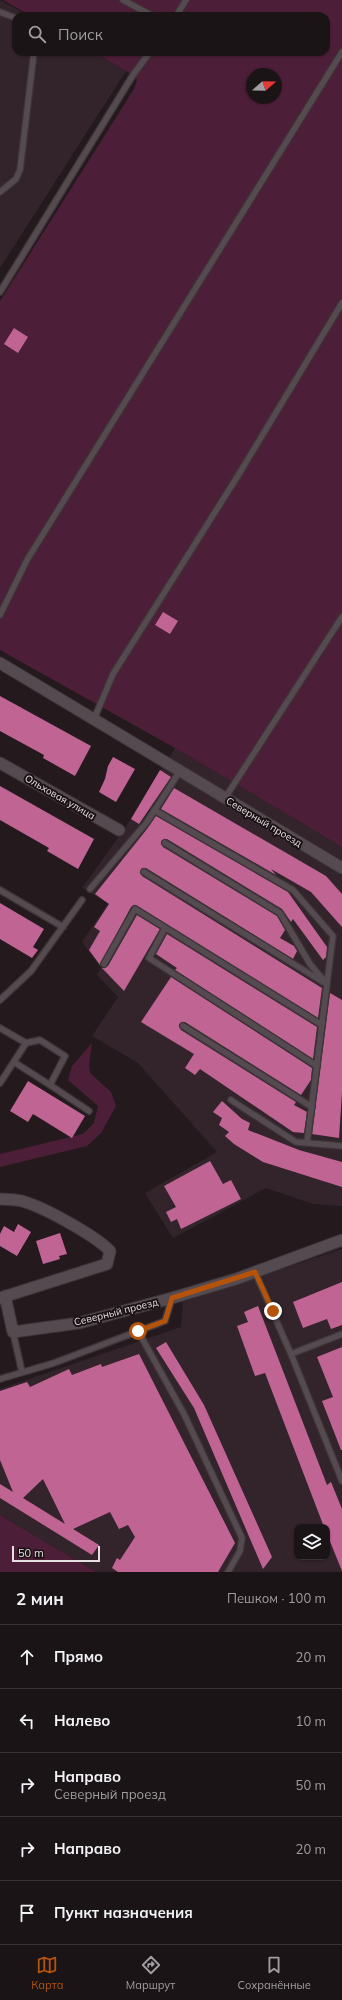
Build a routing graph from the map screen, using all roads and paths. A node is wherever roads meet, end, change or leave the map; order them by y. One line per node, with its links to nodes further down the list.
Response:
1 (123, 0): 4 (lane)
2 (186, 0): 5 (lane)
3 (0, 12): 6 (lane)
4 (146, 12)
5 (178, 12)
6 (12, 16)
7 (342, 52): 13 (lane)
8 (34, 56): 10 (lane)
9 (147, 56): 11 (lane)
10 (0, 192)
11 (0, 292)
12 (342, 303): 16 (lane)
13 (0, 615)
14 (342, 617): 19 (lane)
15 (0, 663): 16 (street, Северный проезд)
16 (94, 719): 18 (street, Северный проезд)
17 (0, 763): 21 (street, Ольховая улица)
18 (183, 773): 19 (street, Северный проезд); 20 (lane)
19 (225, 798): 23 (street, Северный проезд)
20 (154, 810): 25 (lane); 31 (lane)
21 (119, 830)
22 (165, 844): 31 (lane)
23 (340, 865)
24 (144, 872): 31 (lane)
25 (90, 889)
26 (0, 890): 28 (lane)
27 (82, 900): 28 (lane)
28 (63, 927): 32 (lane)
29 (166, 928): 30 (lane); 33 (lane); 38 (lane)
30 (104, 964)
31 (327, 984): 33 (lane)
32 (0, 1000)
33 (322, 1025): 38 (lane)
34 (183, 1026): 42 (lane)
35 (0, 1028): 36 (lane)
36 (26, 1043): 37 (lane); 40 (lane)
37 (14, 1062): 39 (lane); 40 (lane)
38 (317, 1066): 42 (lane)
39 (0, 1083)
40 (50, 1085): 43 (lane)
41 (231, 1100): 44 (lane)
42 (312, 1107): 44 (lane)
43 (89, 1110)
44 (307, 1143): 45 (lane)
45 (342, 1146)
46 (0, 1199): 49 (street)
47 (342, 1240): 48 (street, Северный проезд)
48 (255, 1272): 50 (street, Северный проезд); 54 (lane)
49 (2, 1297): 52 (street)
50 (172, 1298): 51 (lane); 52 (street, Северный проезд)
51 (138, 1331): 55 (lane); 58 (lane)
52 (13, 1332): 55 (lane)
53 (342, 1334): 54 (lane)
54 (292, 1354): 57 (lane)
55 (22, 1372): 56 (lane)
56 (0, 1379)
57 (342, 1481)
58 (228, 1572)

